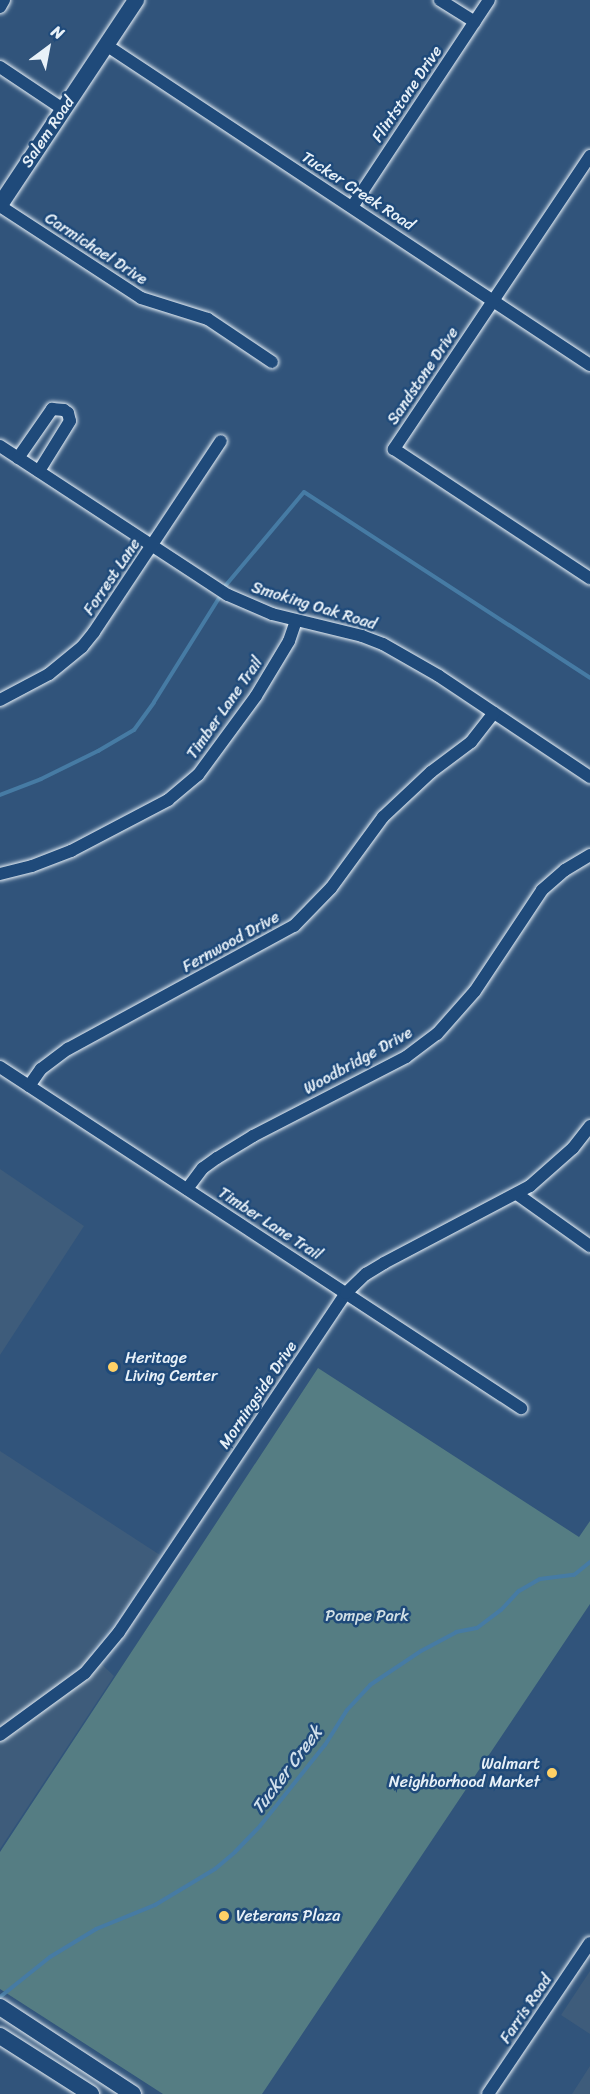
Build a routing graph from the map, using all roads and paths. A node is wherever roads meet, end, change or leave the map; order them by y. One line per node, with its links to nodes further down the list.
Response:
1 (4, 0): 5 (street)
2 (136, 0): 7 (main road, Salem Road)
3 (440, 0): 6 (street)
4 (489, 0): 6 (street, Flintstone Drive)
5 (0, 7)
6 (475, 22): 12 (street, Flintstone Drive)
7 (106, 45): 9 (main road, Salem Road); 12 (street, Tucker Creek Road)
8 (0, 67): 9 (street)
9 (63, 109): 11 (main road, Salem Road)
10 (590, 156): 13 (street, Sandstone Drive)
11 (0, 205): 14 (street, Carmichael Drive)
12 (352, 207): 13 (street, Tucker Creek Road)
13 (493, 300): 15 (street, Tucker Creek Road); 21 (street, Sandstone Drive)
14 (272, 362)
15 (590, 365)
16 (221, 441): 20 (street, Forrest Lane)
17 (0, 446): 18 (street, Smoking Oak Road)
18 (18, 458): 19 (street, Smoking Oak Road); 19 (street)
19 (39, 471): 20 (street, Smoking Oak Road)
20 (153, 545): 22 (street, Smoking Oak Road); 23 (street, Forrest Lane)
21 (590, 578)
22 (296, 621): 24 (street, Smoking Oak Road); 27 (street, Timber Lane Trail)
23 (1, 699)
24 (494, 713): 25 (street, Smoking Oak Road); 29 (street, Fernwood Drive)
25 (590, 777)
26 (590, 855): 31 (street, Woodbridge Drive)
27 (0, 874)
28 (0, 1067): 29 (street, Timber Lane Trail)
29 (29, 1086): 31 (street, Timber Lane Trail)
30 (590, 1126): 32 (street, Morningside Drive)
31 (187, 1189): 34 (street, Timber Lane Trail)
32 (517, 1194): 33 (street); 34 (street, Morningside Drive)
33 (590, 1246)
34 (346, 1293): 35 (street, Timber Lane Trail); 36 (street, Morningside Drive)
35 (521, 1408)
36 (0, 1735)
37 (590, 1943): 42 (street, Farris Road)
38 (0, 2007): 41 (main road)
39 (0, 2036): 40 (main road)
40 (91, 2094)
41 (134, 2094)
42 (488, 2094)

